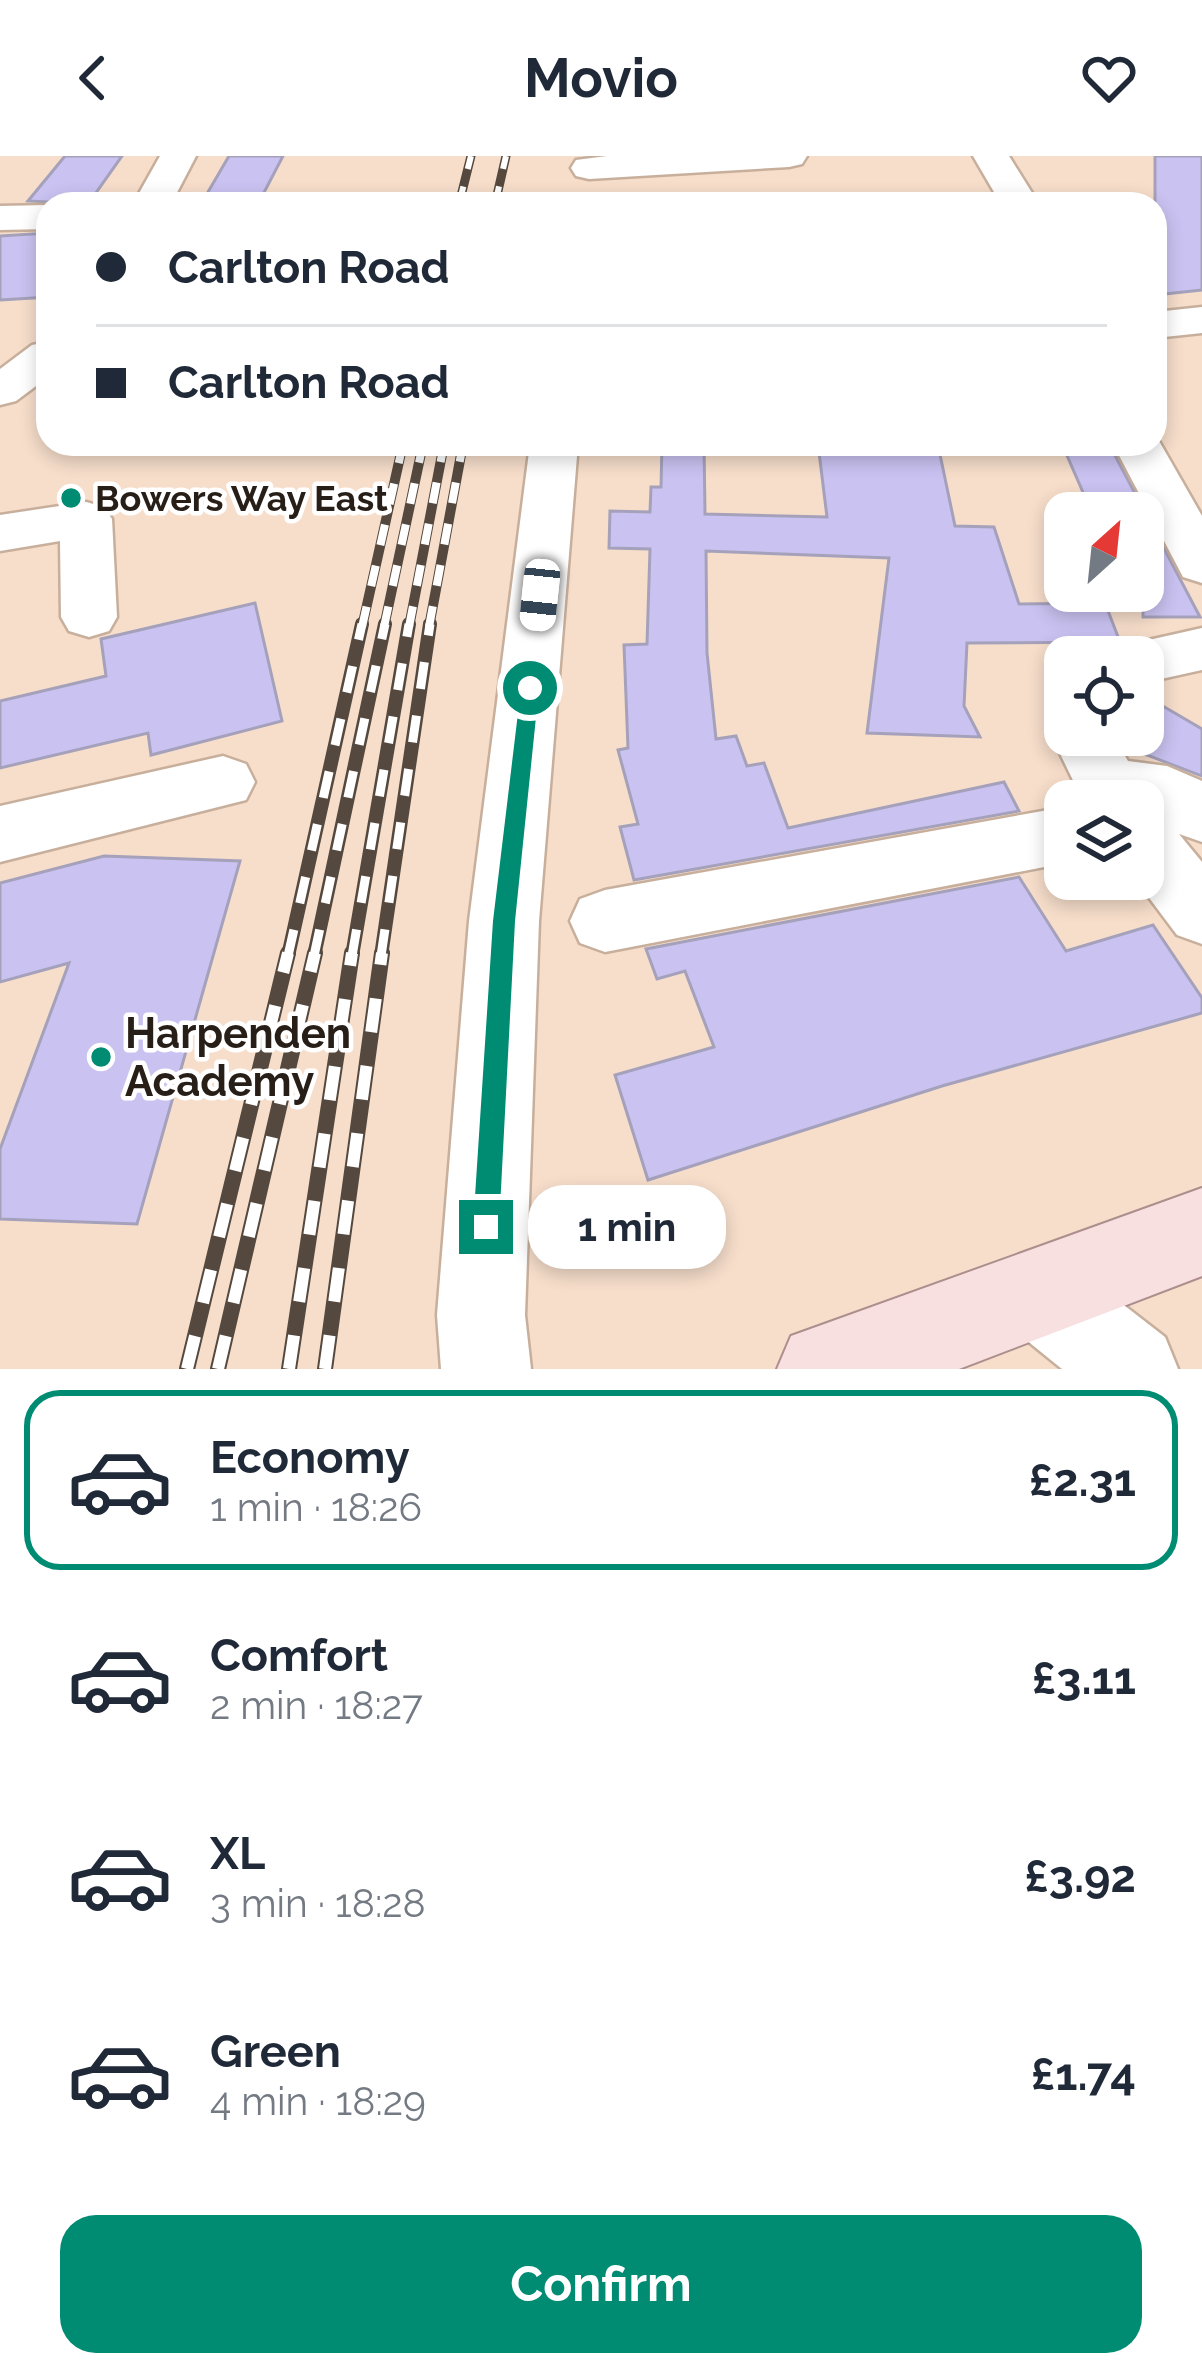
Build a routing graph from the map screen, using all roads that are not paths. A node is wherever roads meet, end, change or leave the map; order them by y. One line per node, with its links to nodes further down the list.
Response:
1 (178, 156): 5 (street)
2 (788, 156): 4 (street)
3 (991, 156): 6 (street)
4 (587, 176)
5 (158, 192)
6 (1013, 192)
7 (36, 217): 8 (street)
8 (0, 218)
9 (1202, 320): 10 (street)
10 (1167, 324)
11 (36, 365): 12 (street)
12 (0, 391)
13 (553, 456): 30 (street)
14 (1144, 456): 16 (street)
15 (0, 533): 17 (street)
16 (1202, 564)
17 (89, 617)
18 (1202, 649): 19 (street)
19 (1164, 657)
20 (223, 782): 24 (street)
21 (1164, 792): 23 (street)
22 (1044, 813): 27 (street)
23 (1202, 815)
24 (0, 834)
25 (1164, 870): 26 (street)
26 (1202, 914)
27 (604, 920)
28 (1202, 1232): 29 (main road)
29 (1040, 1295): 31 (main road); 32 (street)
30 (486, 1369)
31 (824, 1369)
32 (1133, 1369)

